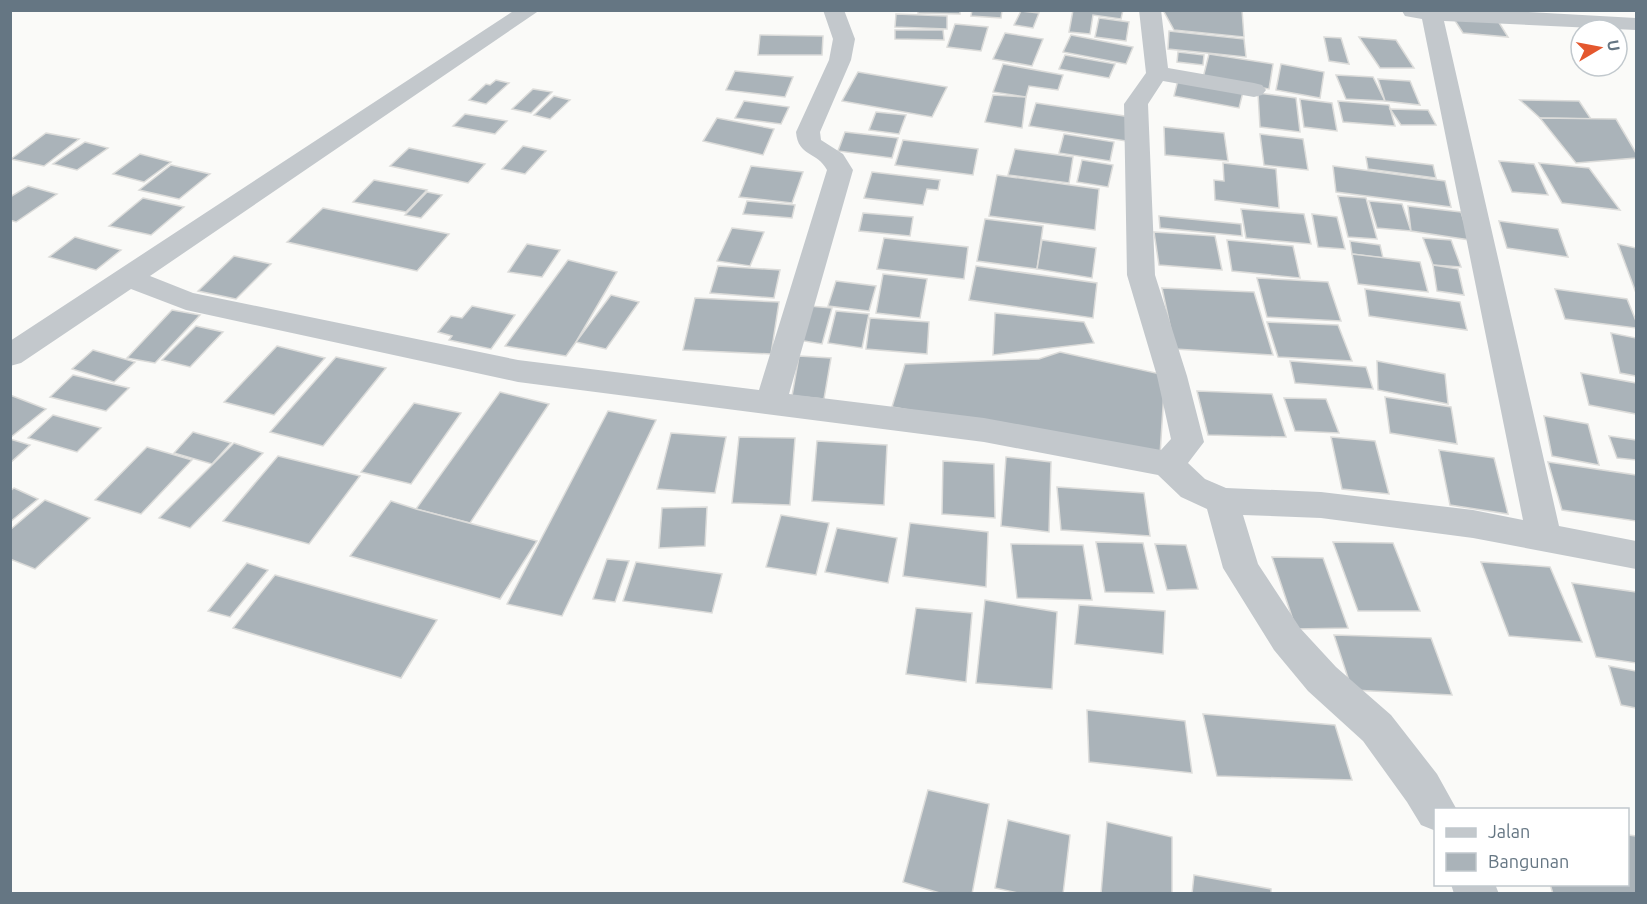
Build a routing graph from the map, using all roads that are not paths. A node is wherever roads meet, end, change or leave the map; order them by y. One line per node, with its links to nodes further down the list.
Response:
1 (530, 10): 8 (street)
2 (833, 10): 10 (street)
3 (1150, 10): 6 (street)
4 (1425, 12): 5 (street); 13 (street)
5 (1636, 24)
6 (1157, 73): 7 (street); 11 (street)
7 (1254, 90)
8 (129, 279): 9 (street); 10 (street)
9 (10, 356)
10 (771, 401): 11 (street)
11 (1168, 464): 12 (street)
12 (1222, 501): 13 (street); 15 (street)
13 (1544, 538): 14 (street)
14 (1636, 555)
15 (1434, 809)

